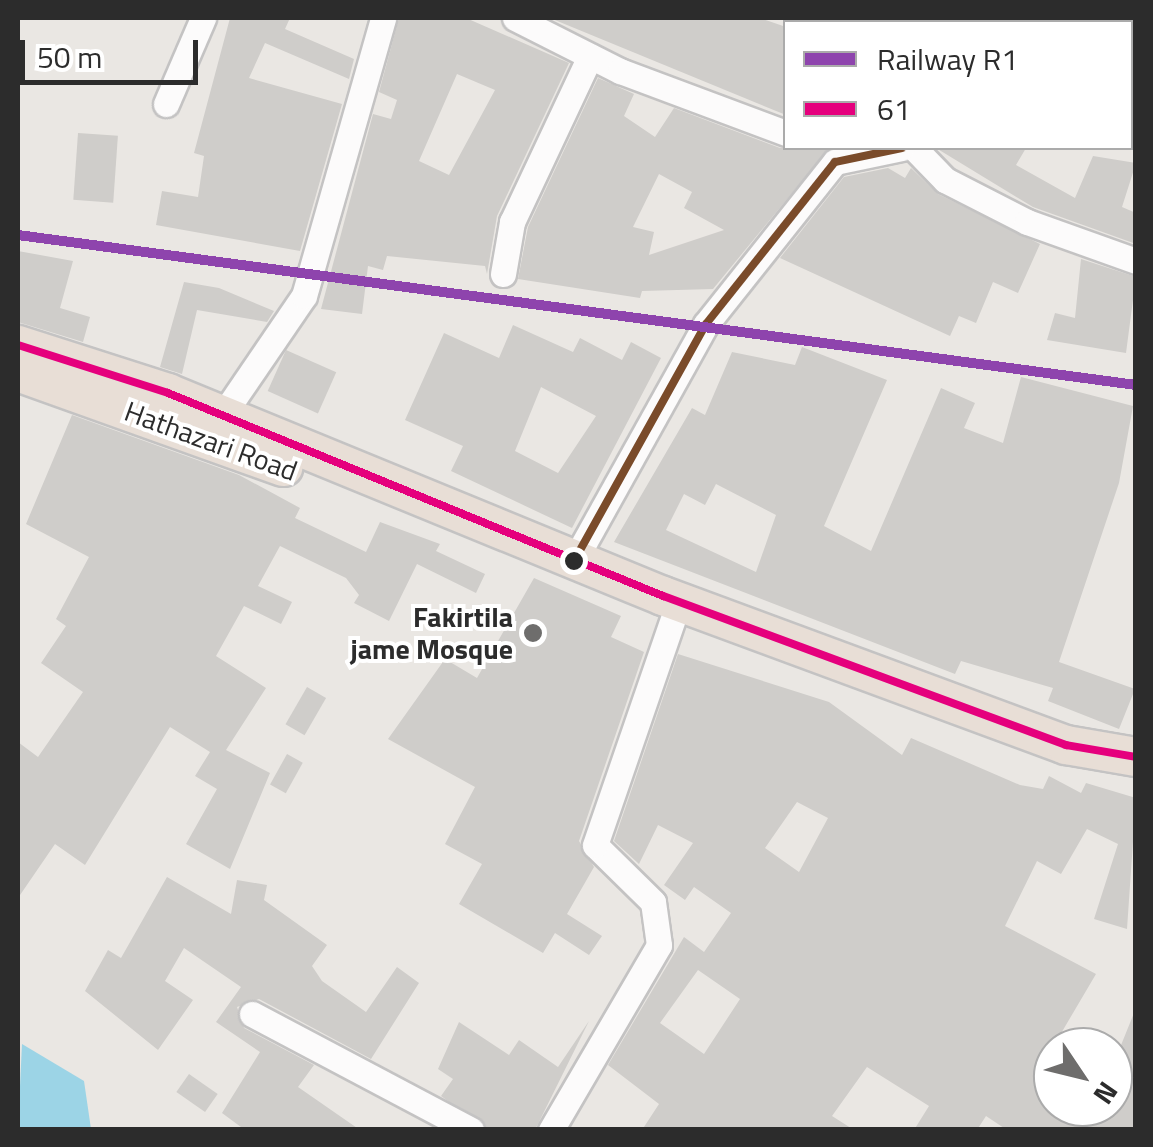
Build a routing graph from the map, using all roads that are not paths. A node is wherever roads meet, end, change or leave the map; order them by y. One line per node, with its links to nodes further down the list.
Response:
1 (203, 18): 5 (street)
2 (383, 18): 15 (street)
3 (515, 18): 4 (street)
4 (590, 56): 6 (street); 12 (street)
5 (166, 104)
6 (783, 132)
7 (830, 150): 10 (street)
8 (895, 150): 10 (street)
9 (916, 150): 11 (street)
10 (858, 160): 16 (street)
11 (1136, 261)
12 (503, 274)
13 (18, 345): 15 (highway, Hathazari Road)
14 (18, 372): 17 (highway, Hathazari Road)
15 (222, 416): 16 (highway, Hathazari Road)
16 (574, 561): 18 (highway, Hathazari Road)
17 (673, 619): 19 (highway, Hathazari Road); 22 (street)
18 (1136, 757)
19 (1136, 778)
20 (252, 1014): 21 (street)
21 (472, 1130)
22 (552, 1130)

